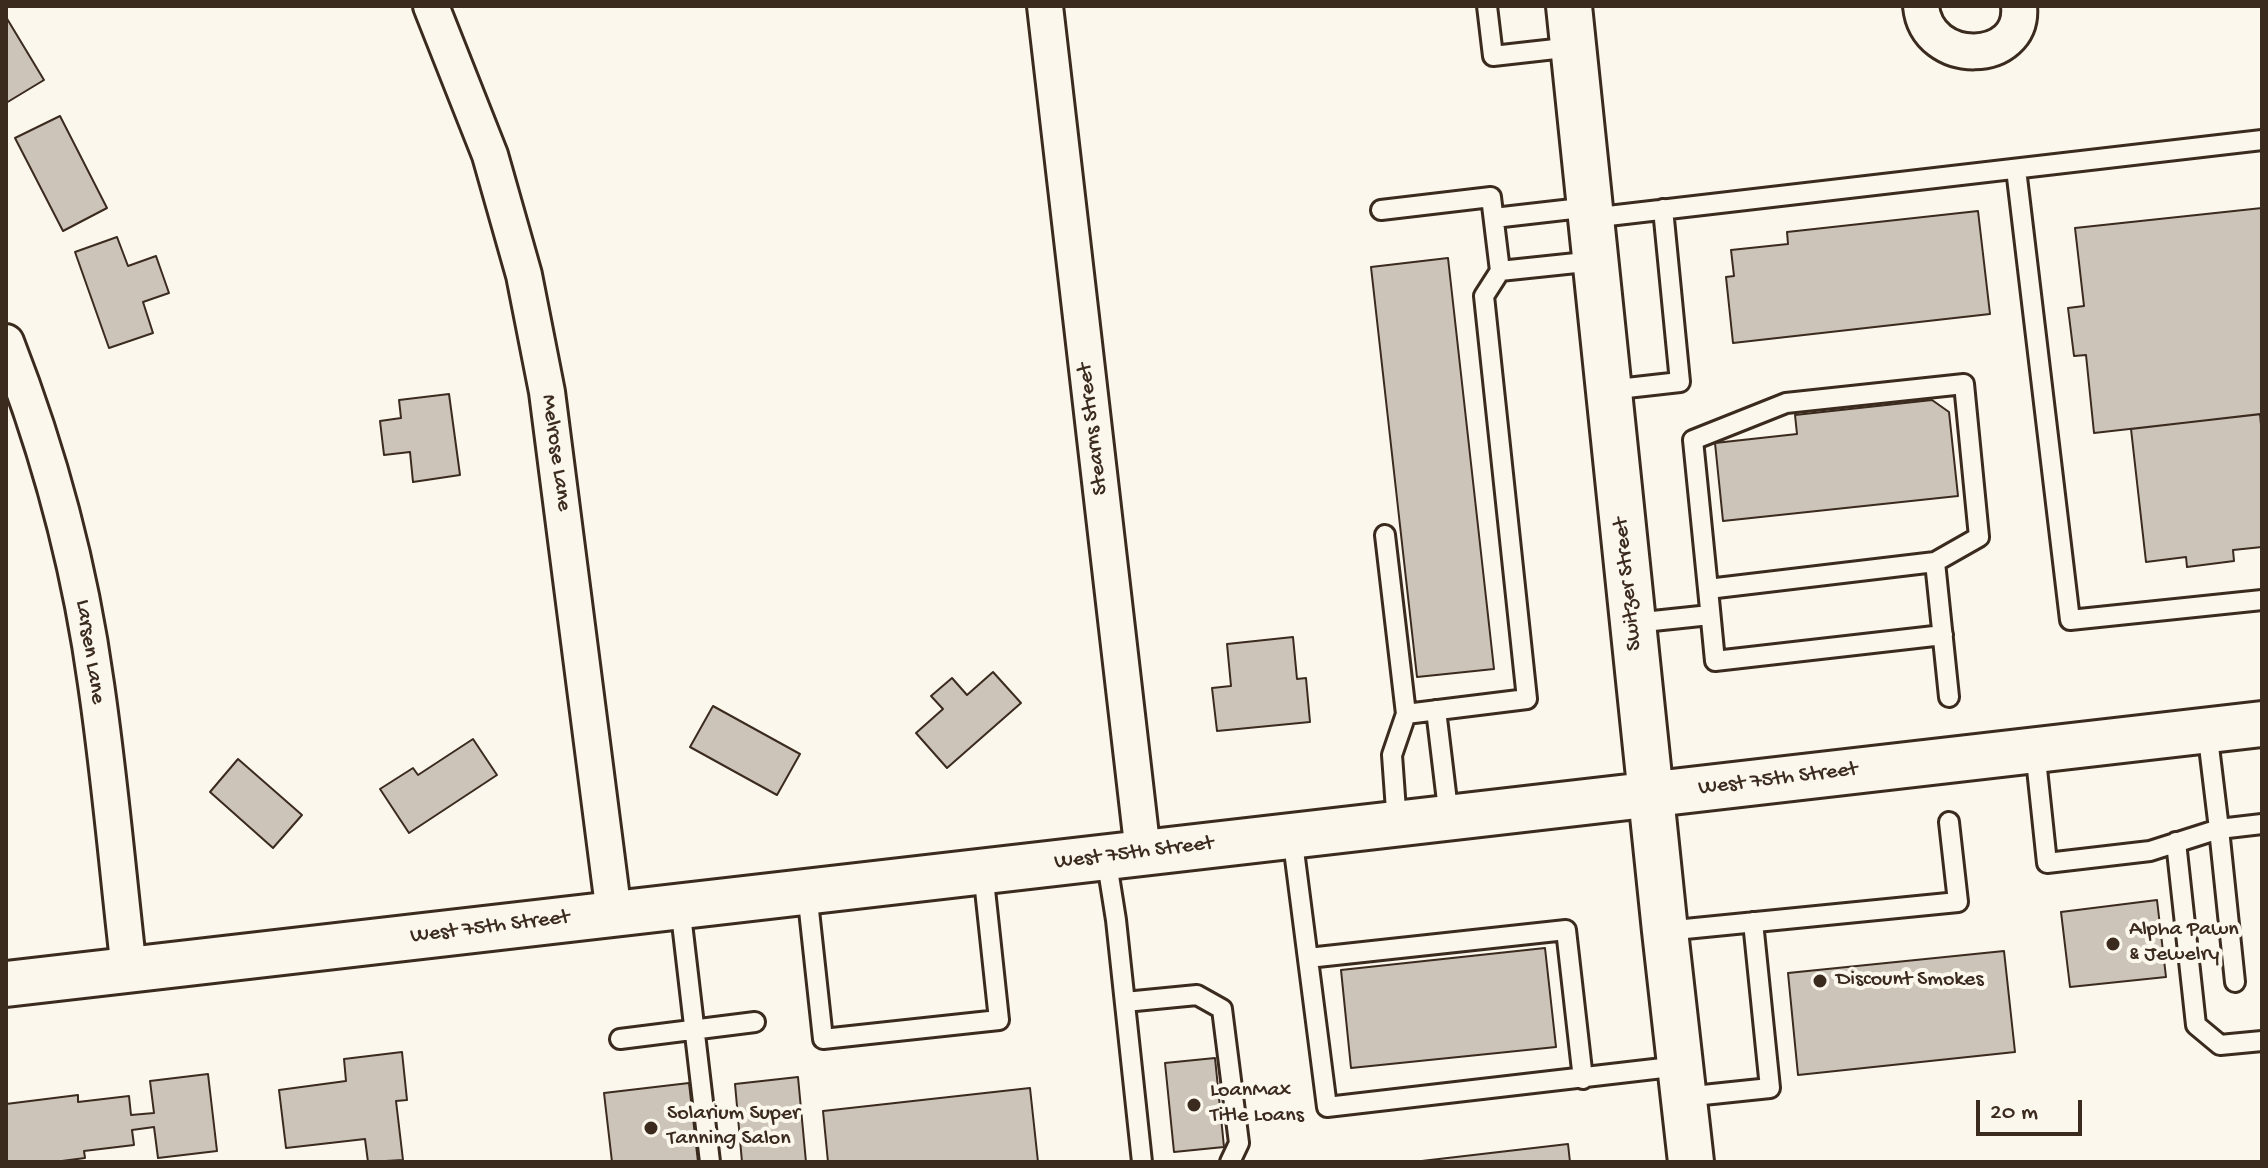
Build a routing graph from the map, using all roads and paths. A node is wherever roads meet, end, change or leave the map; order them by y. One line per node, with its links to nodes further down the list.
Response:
1 (431, 6): 42 (street, Melrose Lane)
2 (1045, 6): 38 (street, Stearns Street)
3 (1487, 6): 6 (lane)
4 (1921, 6): 5 (street)
5 (2019, 6)
6 (1571, 27): 11 (main road, Switzer Street)
7 (2262, 140): 8 (lane)
8 (2016, 169): 9 (lane); 20 (lane)
9 (1663, 209): 11 (lane); 16 (lane)
10 (1381, 210): 12 (lane)
11 (1590, 212): 12 (lane); 13 (main road, Switzer Street)
12 (1494, 218): 14 (lane)
13 (1595, 261): 14 (lane); 16 (main road, Switzer Street)
14 (1500, 271): 25 (lane)
15 (6, 342): 46 (street, Larsen Lane)
16 (1609, 390): 22 (main road, Switzer Street)
17 (1385, 535): 26 (lane)
18 (1935, 562): 19 (lane); 19 (lane); 23 (lane)
19 (1708, 589): 21 (lane)
20 (2262, 600)
21 (1710, 615): 22 (lane); 23 (lane)
22 (1633, 623): 30 (main road, Switzer Street)
23 (1943, 635): 24 (lane)
24 (1949, 697)
25 (1436, 710): 26 (lane); 31 (lane)
26 (1406, 714): 33 (lane)
27 (2262, 724): 28 (main road, West 75th Street)
28 (2207, 730): 29 (main road, West 75th Street); 35 (lane)
29 (2035, 750): 30 (main road, West 75th Street); 37 (lane)
30 (1651, 794): 31 (main road, West 75th Street); 44 (main road, Switzer Street)
31 (1449, 818): 33 (main road, West 75th Street)
32 (1949, 822): 43 (lane)
33 (1397, 824): 36 (main road, West 75th Street)
34 (2262, 824): 35 (lane)
35 (2219, 829): 37 (lane); 47 (lane)
36 (1292, 835): 38 (main road, West 75th Street); 45 (lane)
37 (2176, 842): 53 (lane)
38 (1125, 855): 39 (main road, West 75th Street); 49 (lane)
39 (983, 871): 40 (main road, West 75th Street); 40 (lane)
40 (807, 892): 41 (main road, West 75th Street)
41 (680, 906): 42 (main road, West 75th Street); 51 (lane)
42 (614, 914): 46 (main road, West 75th Street)
43 (1753, 922): 44 (lane); 55 (lane)
44 (1665, 931): 55 (main road, Switzer Street)
45 (1308, 958): 54 (lane); 54 (lane)
46 (129, 970): 48 (main road, West 75th Street)
47 (2235, 982)
48 (6, 984)
49 (1125, 1002): 57 (lane); 58 (lane)
50 (755, 1022): 51 (lane)
51 (695, 1029): 52 (lane); 56 (lane)
52 (620, 1039)
53 (2262, 1041)
54 (1583, 1079): 55 (lane)
55 (1682, 1081): 59 (main road, Switzer Street)
56 (710, 1162)
57 (1142, 1162)
58 (1230, 1162)
59 (1691, 1162)

